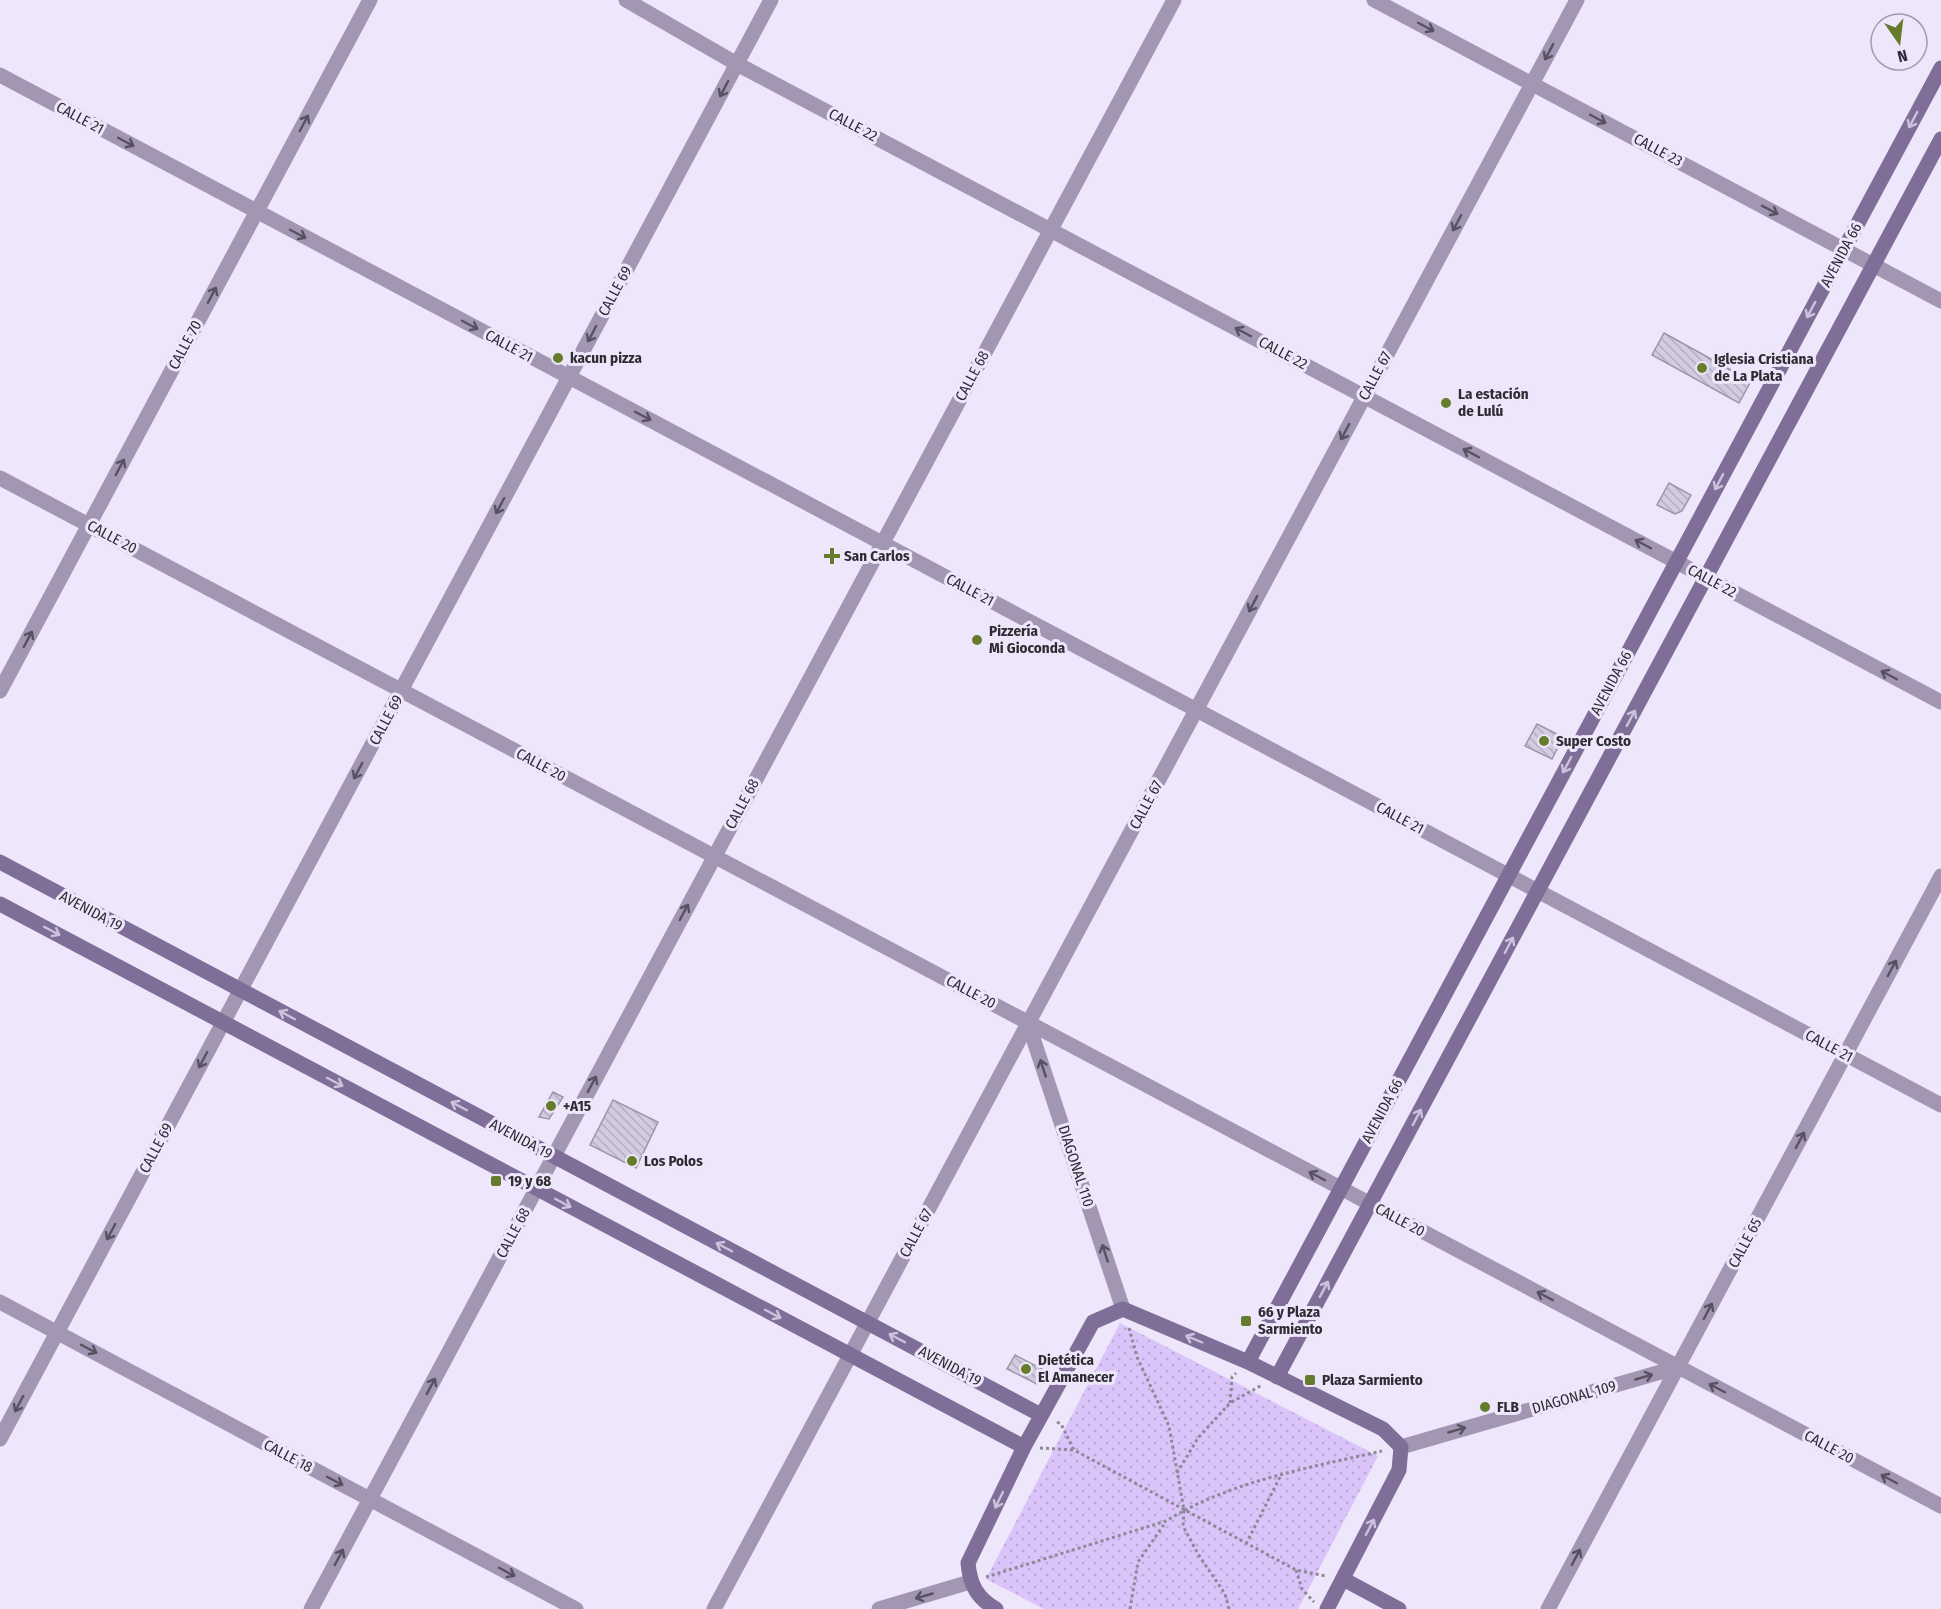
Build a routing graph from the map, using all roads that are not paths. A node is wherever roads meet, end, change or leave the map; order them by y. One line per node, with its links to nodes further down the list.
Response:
1 (370, 0): 12 (street, CALLE 70, one-way to 1)
2 (626, 0): 7 (street, CALLE 22)
3 (771, 0): 7 (street, CALLE 69)
4 (1173, 0): 13 (street, CALLE 68)
5 (1374, 0): 10 (street, CALLE 23, one-way to 10)
6 (1577, 0): 10 (street, CALLE 67, one-way to 10)
7 (737, 64): 13 (street, CALLE 22); 17 (street, CALLE 69, one-way to 17)
8 (1941, 68): 14 (main road, AVENIDA 66, one-way to 14)
9 (0, 75): 12 (street, CALLE 21, one-way to 12)
10 (1532, 84): 14 (street, CALLE 23, one-way to 14); 18 (street, CALLE 67, one-way to 18)
11 (1941, 138): 15 (main road)
12 (257, 212): 17 (street, CALLE 21, one-way to 17); 20 (street, CALLE 70, one-way to 12)
13 (1050, 230): 18 (street, CALLE 22, one-way to 13); 21 (street, CALLE 68)
14 (1844, 249): 15 (street, CALLE 23); 22 (main road, AVENIDA 66, one-way to 22)
15 (1873, 265): 16 (street, CALLE 23); 23 (main road)
16 (1941, 301)
17 (569, 378): 21 (street, CALLE 21, one-way to 21); 25 (street, CALLE 69, one-way to 25)
18 (1364, 396): 22 (street, CALLE 22, one-way to 18); 27 (street, CALLE 67, one-way to 27)
19 (0, 478): 20 (street, CALLE 20)
20 (89, 525): 24 (street, CALLE 70, one-way to 20); 25 (street, CALLE 20)
21 (882, 543): 27 (street, CALLE 21); 28 (street, CALLE 68)
22 (1676, 562): 23 (street, CALLE 22); 30 (main road, AVENIDA 66, one-way to 30)
23 (1706, 577): 26 (street, CALLE 22, one-way to 23); 32 (main road, one-way to 23)
24 (0, 690)
25 (401, 691): 28 (street, CALLE 20); 34 (street, CALLE 69, one-way to 34)
26 (1941, 702)
27 (1196, 710): 30 (street, CALLE 21); 36 (street, CALLE 67)
28 (714, 856): 36 (street, CALLE 20); 39 (street, CALLE 68, one-way to 28)
29 (0, 862): 34 (main road, AVENIDA 19)
30 (1508, 875): 32 (street, CALLE 21); 41 (main road, AVENIDA 66)
31 (1941, 876): 37 (street, CALLE 65, one-way to 31)
32 (1538, 891): 37 (street, CALLE 21); 42 (main road, one-way to 32)
33 (0, 904): 35 (main road, one-way to 35)
34 (241, 990): 35 (street, CALLE 69); 39 (main road, AVENIDA 19, one-way to 34)
35 (223, 1022): 40 (main road, one-way to 40); 46 (street, CALLE 69, one-way to 46)
36 (1028, 1023): 41 (street, CALLE 20, one-way to 36); 44 (street, DIAGONAL 110, one-way to 36); 45 (street, CALLE 67)
37 (1846, 1054): 38 (street, CALLE 21); 49 (street, CALLE 65, one-way to 37)
38 (1941, 1105)
39 (554, 1156): 40 (street, CALLE 68); 45 (main road, AVENIDA 19, one-way to 39)
40 (536, 1188): 47 (main road, one-way to 47); 55 (street, CALLE 68, one-way to 40)
41 (1341, 1188): 42 (street, CALLE 20); 48 (main road, AVENIDA 66)
42 (1370, 1204): 49 (street, CALLE 20, one-way to 42); 50 (main road, one-way to 42)
43 (0, 1302): 46 (street, CALLE 18)
44 (1123, 1309): 48 (main road, one-way to 44); 51 (main road)
45 (868, 1323): 47 (street, CALLE 67); 51 (main road, AVENIDA 19, one-way to 45)
46 (57, 1333): 52 (street, CALLE 69, one-way to 52); 55 (street, CALLE 18, one-way to 55)
47 (850, 1355): 54 (main road); 61 (street, CALLE 67)
48 (1248, 1362): 50 (main road)
49 (1678, 1367): 53 (street, DIAGONAL 109, one-way to 49); 56 (street, CALLE 20, one-way to 49); 66 (street, CALLE 65, one-way to 49)
50 (1277, 1377): 53 (main road)
51 (1041, 1415): 54 (main road)
52 (0, 1439)
53 (1401, 1446): 57 (main road, one-way to 53)
54 (1024, 1447): 58 (main road, one-way to 58)
55 (370, 1499): 59 (street, CALLE 68, one-way to 55); 60 (street, CALLE 18, one-way to 60)
56 (1941, 1506)
57 (1343, 1579): 64 (main road); 65 (main road)
58 (970, 1582): 62 (street, one-way to 62); 63 (main road)
59 (311, 1609)
60 (576, 1609)
61 (714, 1609)
62 (879, 1609)
63 (996, 1609)
64 (1327, 1609)
65 (1400, 1609)
66 (1548, 1609)

